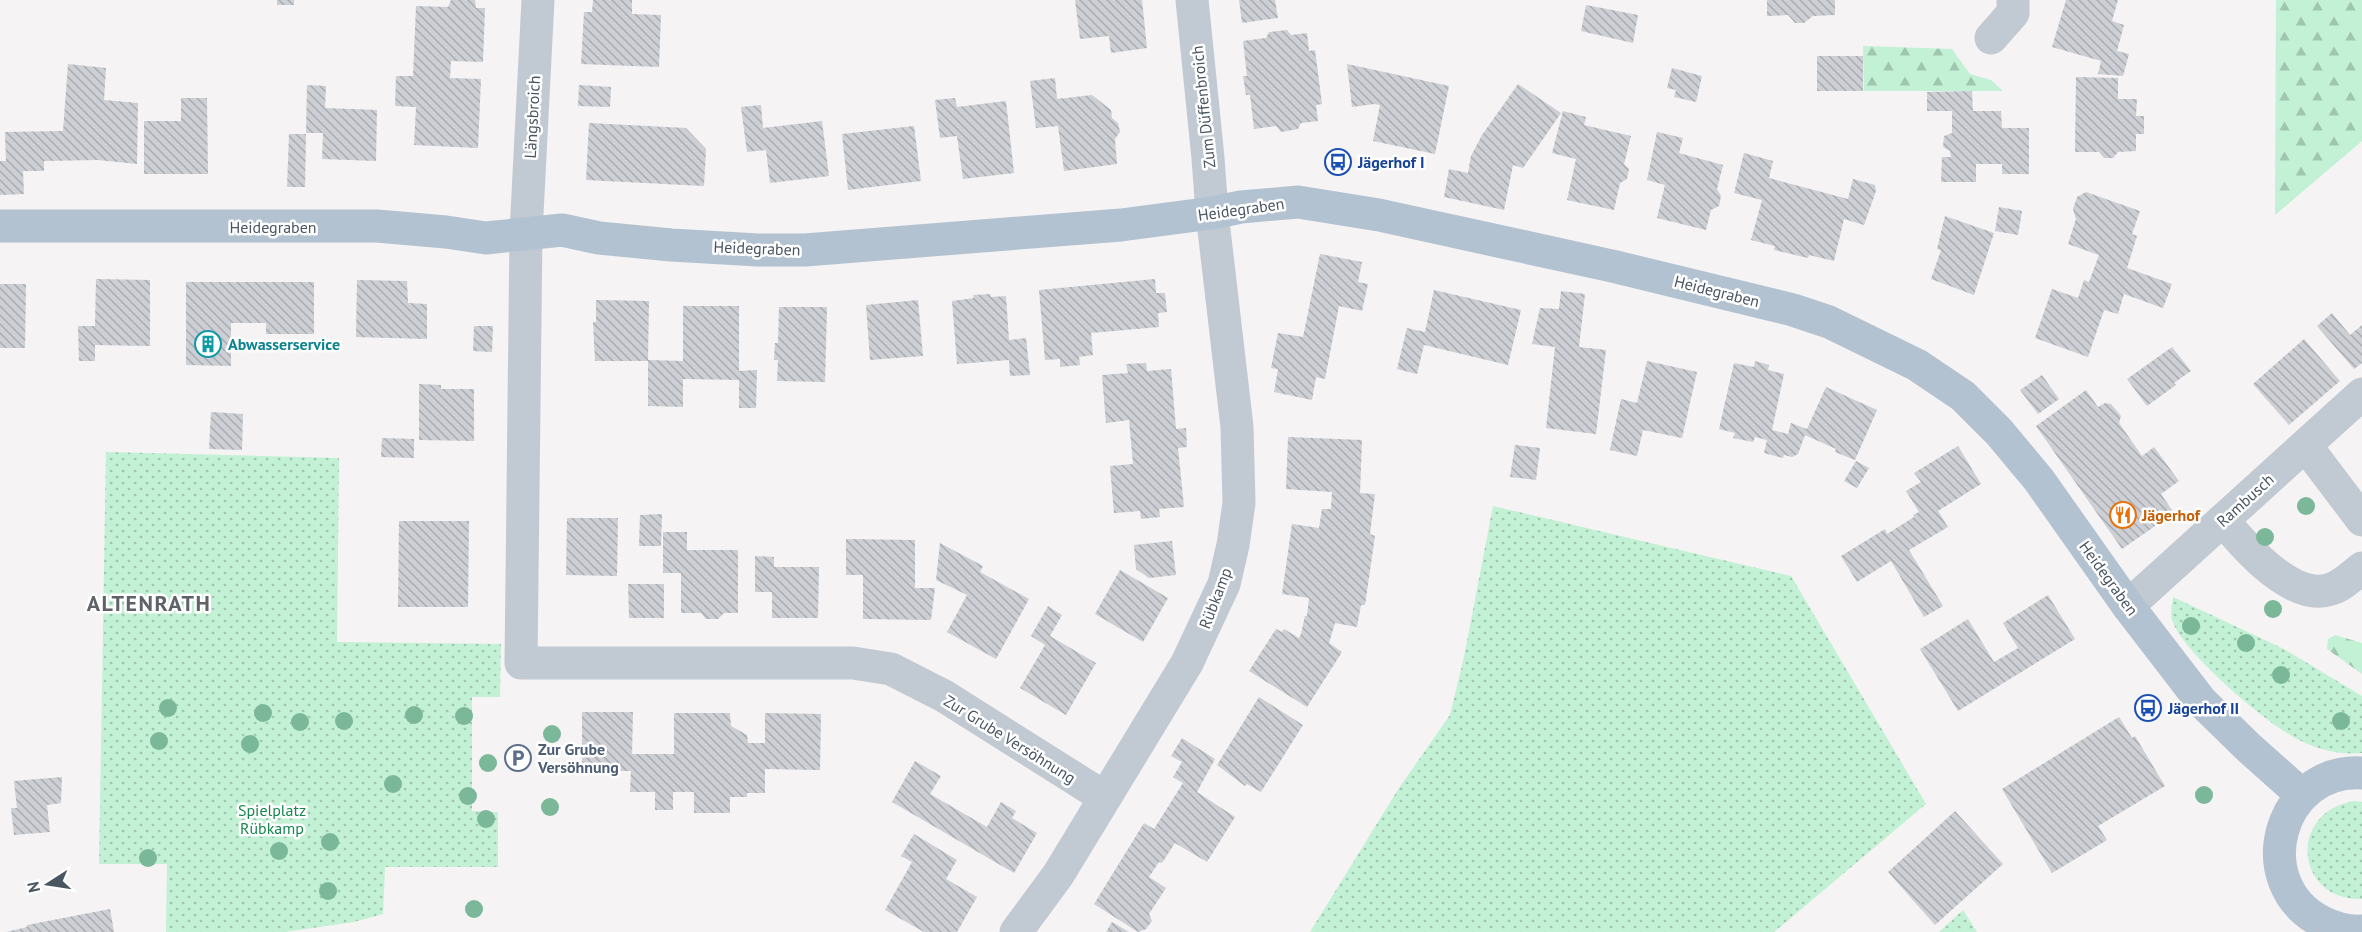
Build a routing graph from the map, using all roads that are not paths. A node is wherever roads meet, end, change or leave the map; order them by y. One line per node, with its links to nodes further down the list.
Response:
1 (538, 0): 7 (street, Längsbroich)
2 (1192, 0): 5 (street, Zum Düffenbroich)
3 (2013, 0): 4 (street)
4 (1991, 38)
5 (1212, 213): 7 (main road, Heidegraben); 13 (main road, Heidegraben); 16 (street, Rübkamp)
6 (0, 226): 7 (main road, Heidegraben)
7 (526, 233): 16 (street, Zur Grube Versöhnung)
8 (2362, 394): 9 (street, Rambusch)
9 (2306, 446): 10 (street, Rambusch); 11 (street)
10 (2223, 520): 12 (street); 13 (street, Rambusch)
11 (2362, 520)
12 (2362, 568)
13 (2128, 606): 15 (main road, Heidegraben)
14 (2362, 773): 15 (main road)
15 (2302, 795): 17 (main road)
16 (1104, 797): 19 (street, Rübkamp)
17 (2309, 924): 18 (main road)
18 (2362, 931)
19 (1016, 932)

